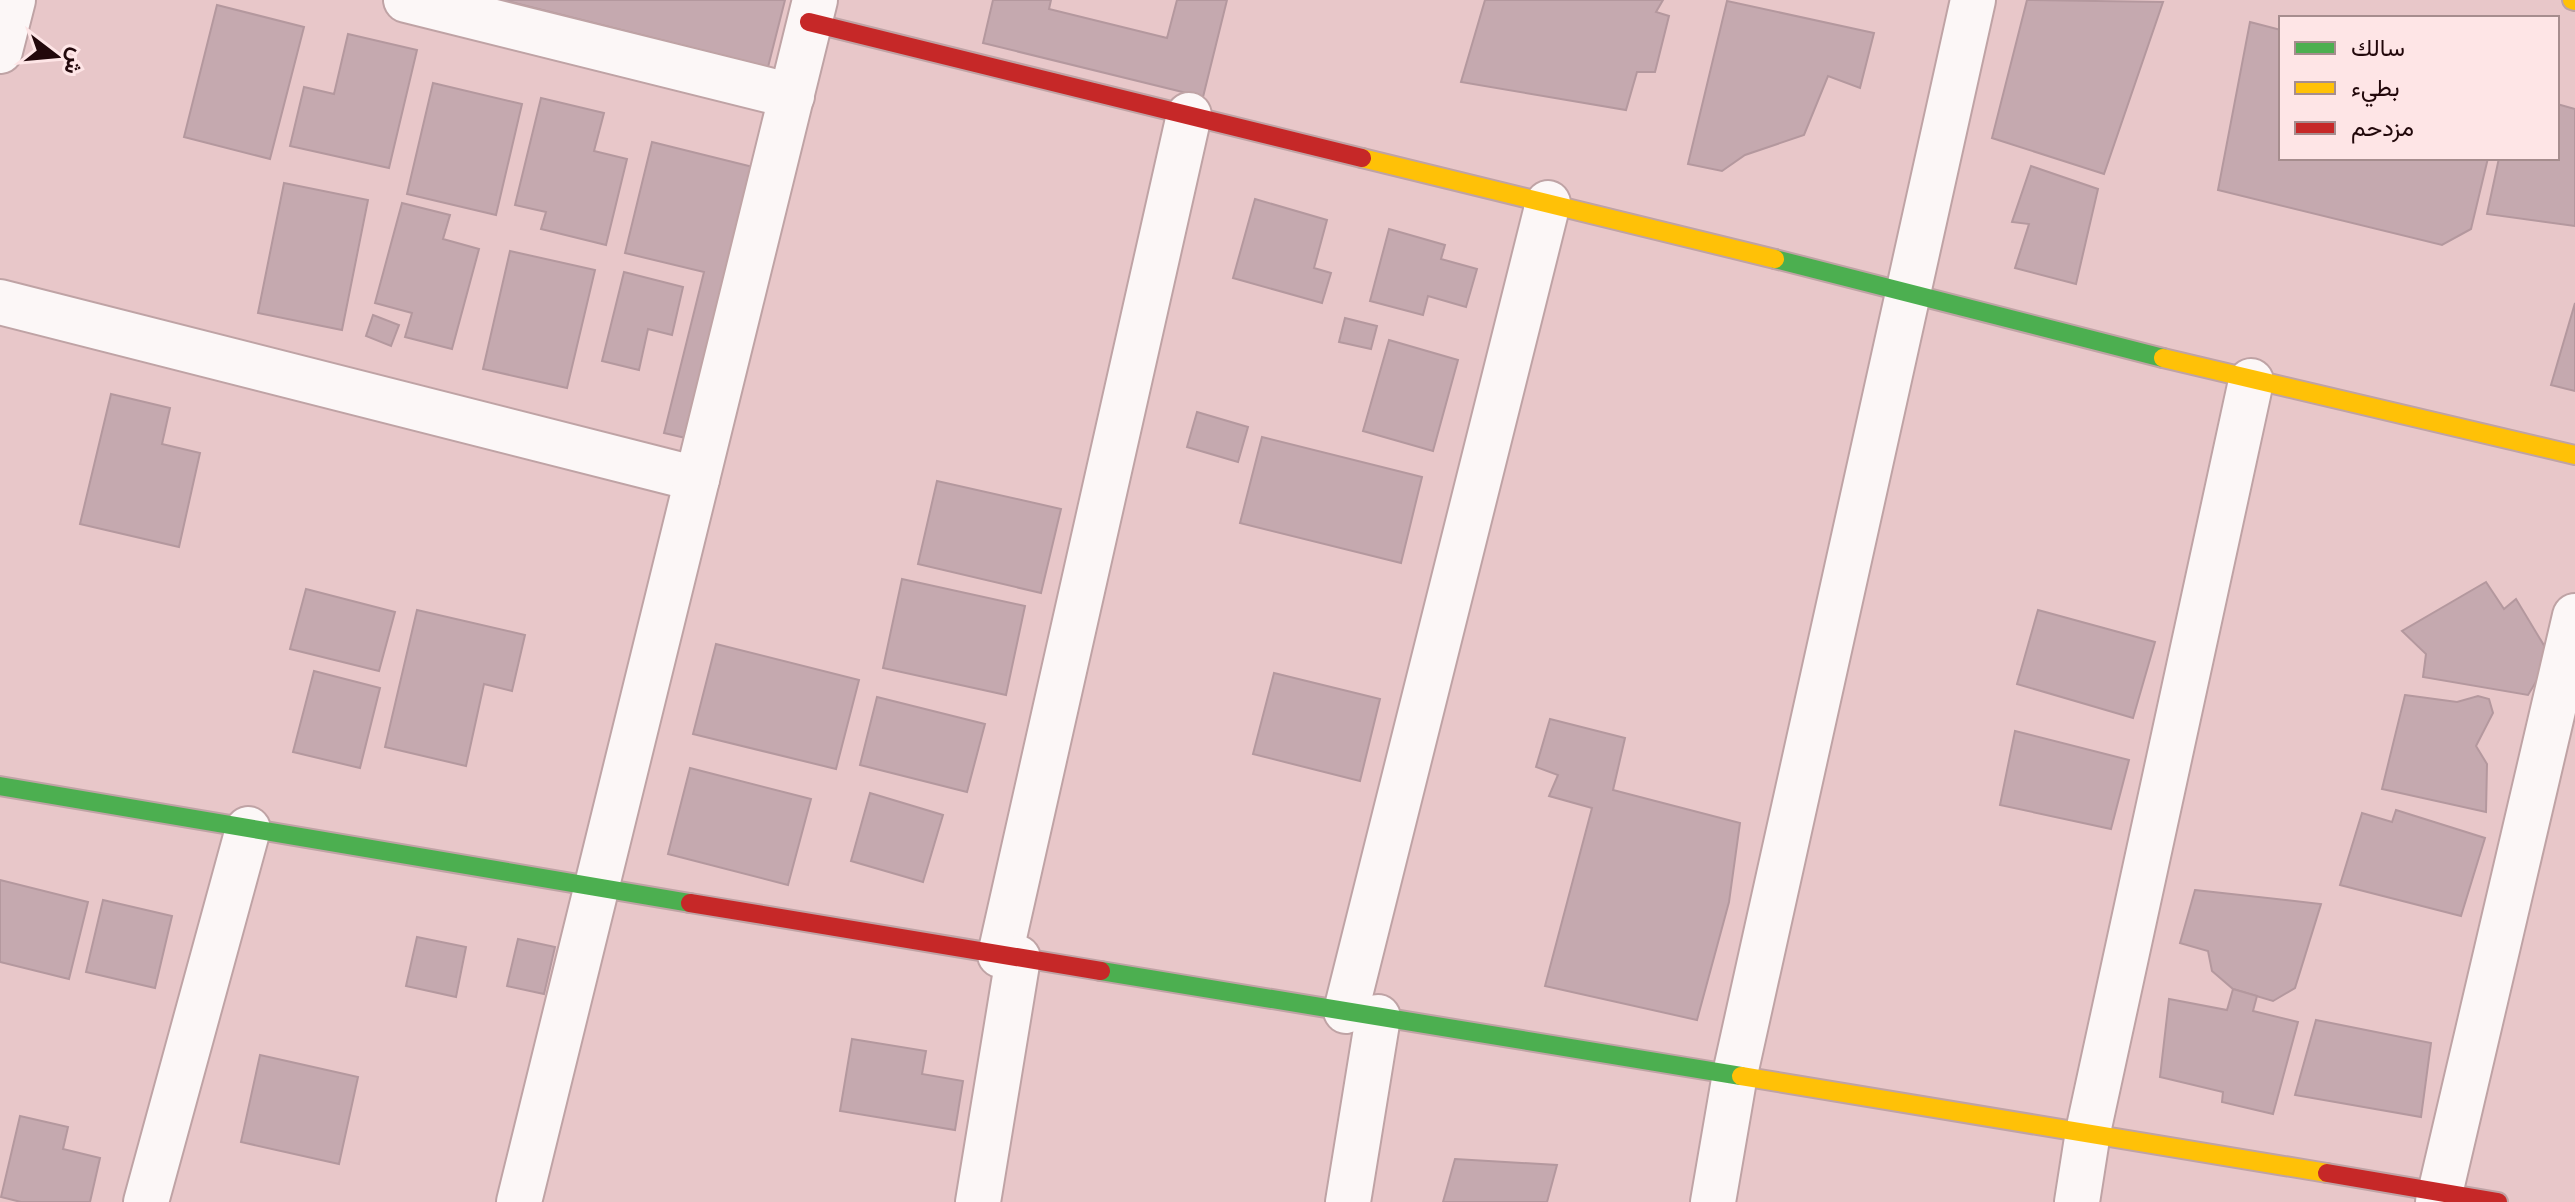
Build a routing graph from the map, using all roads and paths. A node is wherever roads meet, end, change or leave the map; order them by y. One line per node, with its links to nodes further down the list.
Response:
1 (13, 0): 5 (street)
2 (406, 0): 6 (street)
3 (1973, 0): 9 (street)
4 (812, 11): 6 (street); 7 (street)
5 (0, 51)
6 (792, 96): 13 (street)
7 (1189, 115): 8 (street); 18 (street)
8 (1548, 203): 9 (street); 19 (street)
9 (1908, 292): 11 (street); 20 (street)
10 (0, 302): 13 (street)
11 (2251, 381): 12 (street); 21 (street)
12 (2575, 455)
13 (697, 479): 17 (street)
14 (2575, 616): 22 (street)
15 (0, 786): 16 (street)
16 (248, 829): 17 (street); 23 (street)
17 (595, 890): 18 (street); 24 (street)
18 (1009, 957): 19 (street); 25 (street)
19 (1362, 1014): 20 (street); 26 (street)
20 (1735, 1074): 21 (street); 27 (street)
21 (2088, 1132): 22 (street); 28 (street)
22 (2439, 1197): 29 (street)
23 (146, 1202)
24 (519, 1202)
25 (978, 1202)
26 (1348, 1202)
27 (1713, 1202)
28 (2077, 1202)
29 (2498, 1202)

